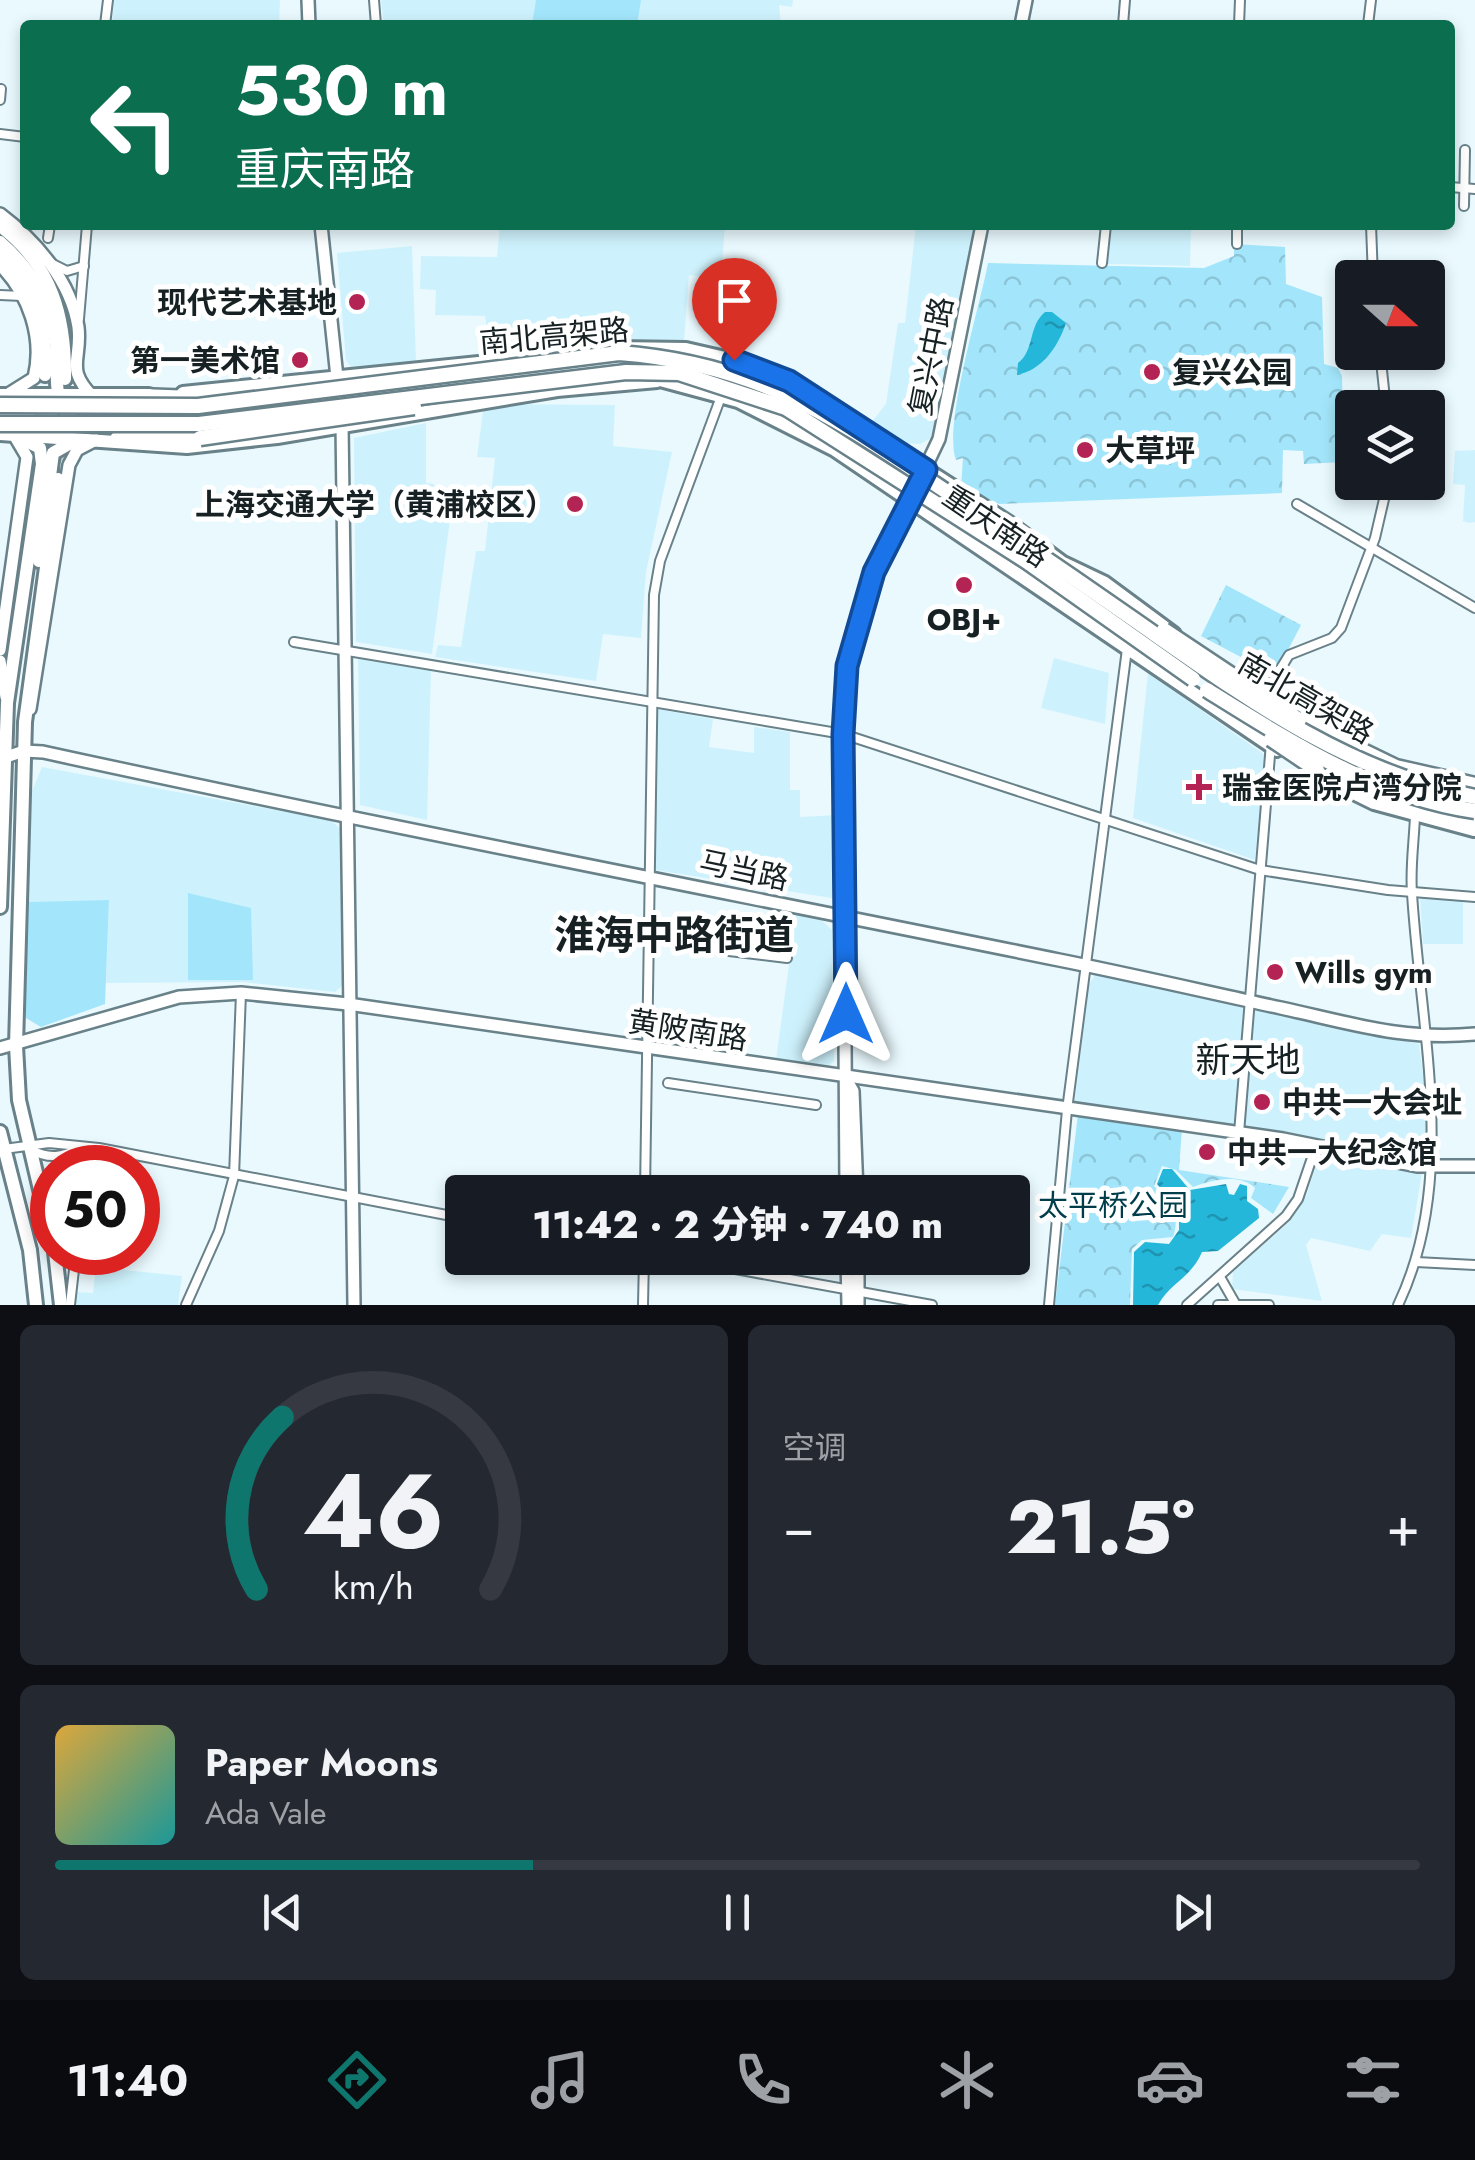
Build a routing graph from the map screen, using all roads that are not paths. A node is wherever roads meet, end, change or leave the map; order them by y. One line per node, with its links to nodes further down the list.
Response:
1 (1, 89): 2 (street)
2 (0, 100)
3 (1465, 150): 5 (street)
4 (1455, 187): 5 (street)
5 (1463, 188): 6 (street); 7 (street)
6 (1475, 189)
7 (1464, 206)
8 (0, 214): 22 (street)
9 (0, 226): 32 (main road)
10 (49, 230): 17 (street)
11 (88, 230): 25 (street)
12 (322, 230): 39 (street)
13 (981, 230): 46 (street, 复兴中路)
14 (1105, 230): 23 (street)
15 (1237, 230): 19 (street)
16 (1372, 230): 21 (street)
17 (48, 238)
18 (0, 242): 34 (main road)
19 (1237, 244)
20 (0, 255): 31 (main road)
21 (1373, 260)
22 (49, 261): 25 (street); 28 (street)
23 (1102, 263)
24 (0, 265): 27 (street)
25 (84, 266): 28 (street)
26 (0, 295): 27 (street)
27 (22, 296): 37 (street)
28 (78, 328): 38 (street)
29 (734, 360): 36 (street); 39 (main road, 重庆南路); 46 (main road, 重庆南路)
30 (488, 369): 35 (highway, bridge); 37 (highway, 南北高架路, bridge); 53 (highway, 南北高架路, bridge)
31 (45, 376)
32 (65, 379)
33 (532, 383): 40 (highway, 南北高架路, bridge); 44 (highway, bridge); 62 (highway, 南北高架路, bridge)
34 (55, 396): 37 (main road, 重庆南路); 38 (main road, 重庆南路); 43 (main road)
35 (139, 396): 38 (main road, 重庆南路); 39 (main road, 重庆南路)
36 (721, 396): 39 (main road, 重庆南路); 49 (main road, 重庆南路); 65 (street)
37 (3, 398): 42 (main road)
38 (94, 398)
39 (339, 401): 44 (main road, 重庆南路); 60 (street)
40 (0, 424)
41 (7, 435): 42 (main road, 重庆南路); 59 (street); 64 (main road)
42 (44, 438): 43 (main road, 重庆南路); 45 (main road)
43 (100, 438): 44 (main road, 重庆南路); 45 (main road); 66 (street)
44 (118, 439)
45 (50, 464): 66 (main road)
46 (926, 470): 49 (street, 复兴中路); 53 (main road, 重庆南路)
47 (34, 474): 64 (main road)
48 (58, 479): 66 (main road)
49 (908, 497): 58 (main road, 重庆南路); 67 (street, 复兴中路)
50 (1384, 500): 52 (street)
51 (1297, 504): 52 (street)
52 (1371, 551): 56 (street); 63 (street)
53 (1062, 566): 54 (main road, 重庆南路); 55 (main road, 重庆南路); 71 (highway, bridge); 72 (highway, 南北高架路, bridge)
54 (1115, 592): 55 (main road); 63 (main road, 重庆南路)
55 (1121, 606): 63 (main road, 重庆南路)
56 (1475, 608)
57 (294, 642): 60 (street)
58 (1127, 644): 68 (main road, 重庆南路); 76 (street)
59 (0, 650)
60 (344, 650): 65 (street); 75 (street)
61 (0, 661): 64 (street)
62 (1207, 690): 73 (highway, 南北高架路, bridge); 77 (highway, bridge)
63 (1265, 701): 68 (street); 71 (main road, 重庆南路); 72 (main road, 重庆南路)
64 (7, 703): 70 (main road)
65 (652, 703): 67 (street); 79 (street)
66 (25, 722): 69 (main road)
67 (843, 734): 76 (street); 83 (street, 复兴中路)
68 (1272, 746): 73 (main road, 重庆南路); 74 (main road, 重庆南路); 78 (street)
69 (24, 751): 70 (street, 马当路); 75 (street, 马当路); 92 (main road)
70 (1, 758): 82 (main road)
71 (1475, 782)
72 (1475, 796)
73 (1475, 813)
74 (1415, 816): 77 (main road, 重庆南路); 80 (street)
75 (346, 818): 79 (street, 马当路); 89 (street)
76 (1105, 819): 78 (street); 86 (street)
77 (1475, 827)
78 (1260, 870): 80 (street); 88 (street)
79 (650, 876): 83 (street, 马当路); 94 (street)
80 (1412, 890): 81 (street); 91 (street)
81 (1475, 897)
82 (0, 907)
83 (845, 917): 86 (street, 马当路); 95 (street, 复兴中路)
84 (704, 948): 85 (street)
85 (787, 958)
86 (1086, 966): 88 (street, 马当路); 98 (street)
87 (240, 992): 89 (street, 黄陂南路); 92 (street, 黄陂南路); 113 (street)
88 (1250, 1001): 91 (street, 马当路); 100 (street)
89 (348, 1004): 94 (street, 黄陂南路); 115 (street)
90 (1475, 1034): 91 (street, 马当路)
91 (1424, 1038): 108 (street)
92 (16, 1046): 93 (street, 黄陂南路); 104 (main road)
93 (0, 1048)
94 (647, 1049): 95 (street, 黄陂南路); 110 (street)
95 (846, 1079): 98 (street, 黄陂南路); 111 (street, 复兴中路); 112 (street, 复兴中路)
96 (668, 1083): 97 (street)
97 (816, 1104)
98 (1067, 1110): 100 (street, 黄陂南路); 134 (street)
99 (0, 1132): 105 (main road)
100 (1239, 1134): 103 (street, 黄陂南路)
101 (41, 1145): 102 (street)
102 (68, 1145)
103 (1316, 1146): 108 (street, 黄陂南路); 123 (street)
104 (28, 1148): 105 (street); 106 (main road)
105 (4, 1150): 114 (main road)
106 (30, 1156)
107 (160, 1162): 113 (street)
108 (1429, 1166): 109 (street, 黄陂南路); 117 (street)
109 (1475, 1166)
110 (645, 1175)
111 (846, 1175)
112 (856, 1175)
113 (234, 1176): 115 (street); 129 (street)
114 (7, 1186): 126 (main road)
115 (352, 1198): 116 (street); 130 (street)
116 (445, 1215)
117 (1416, 1262): 118 (street); 138 (street)
118 (1475, 1265)
119 (58, 1275): 127 (main road)
120 (73, 1275): 128 (street)
121 (644, 1275): 131 (street)
122 (756, 1275): 124 (street)
123 (1220, 1278): 125 (street); 135 (street)
124 (855, 1296): 132 (street); 133 (street)
125 (1235, 1304): 136 (street); 137 (street)
126 (36, 1305)
127 (61, 1305)
128 (70, 1305)
129 (186, 1305)
130 (354, 1305)
131 (643, 1305)
132 (848, 1305)
133 (932, 1305)
134 (1049, 1305)
135 (1187, 1305)
136 (1218, 1305)
137 (1269, 1305)
138 (1398, 1305)

